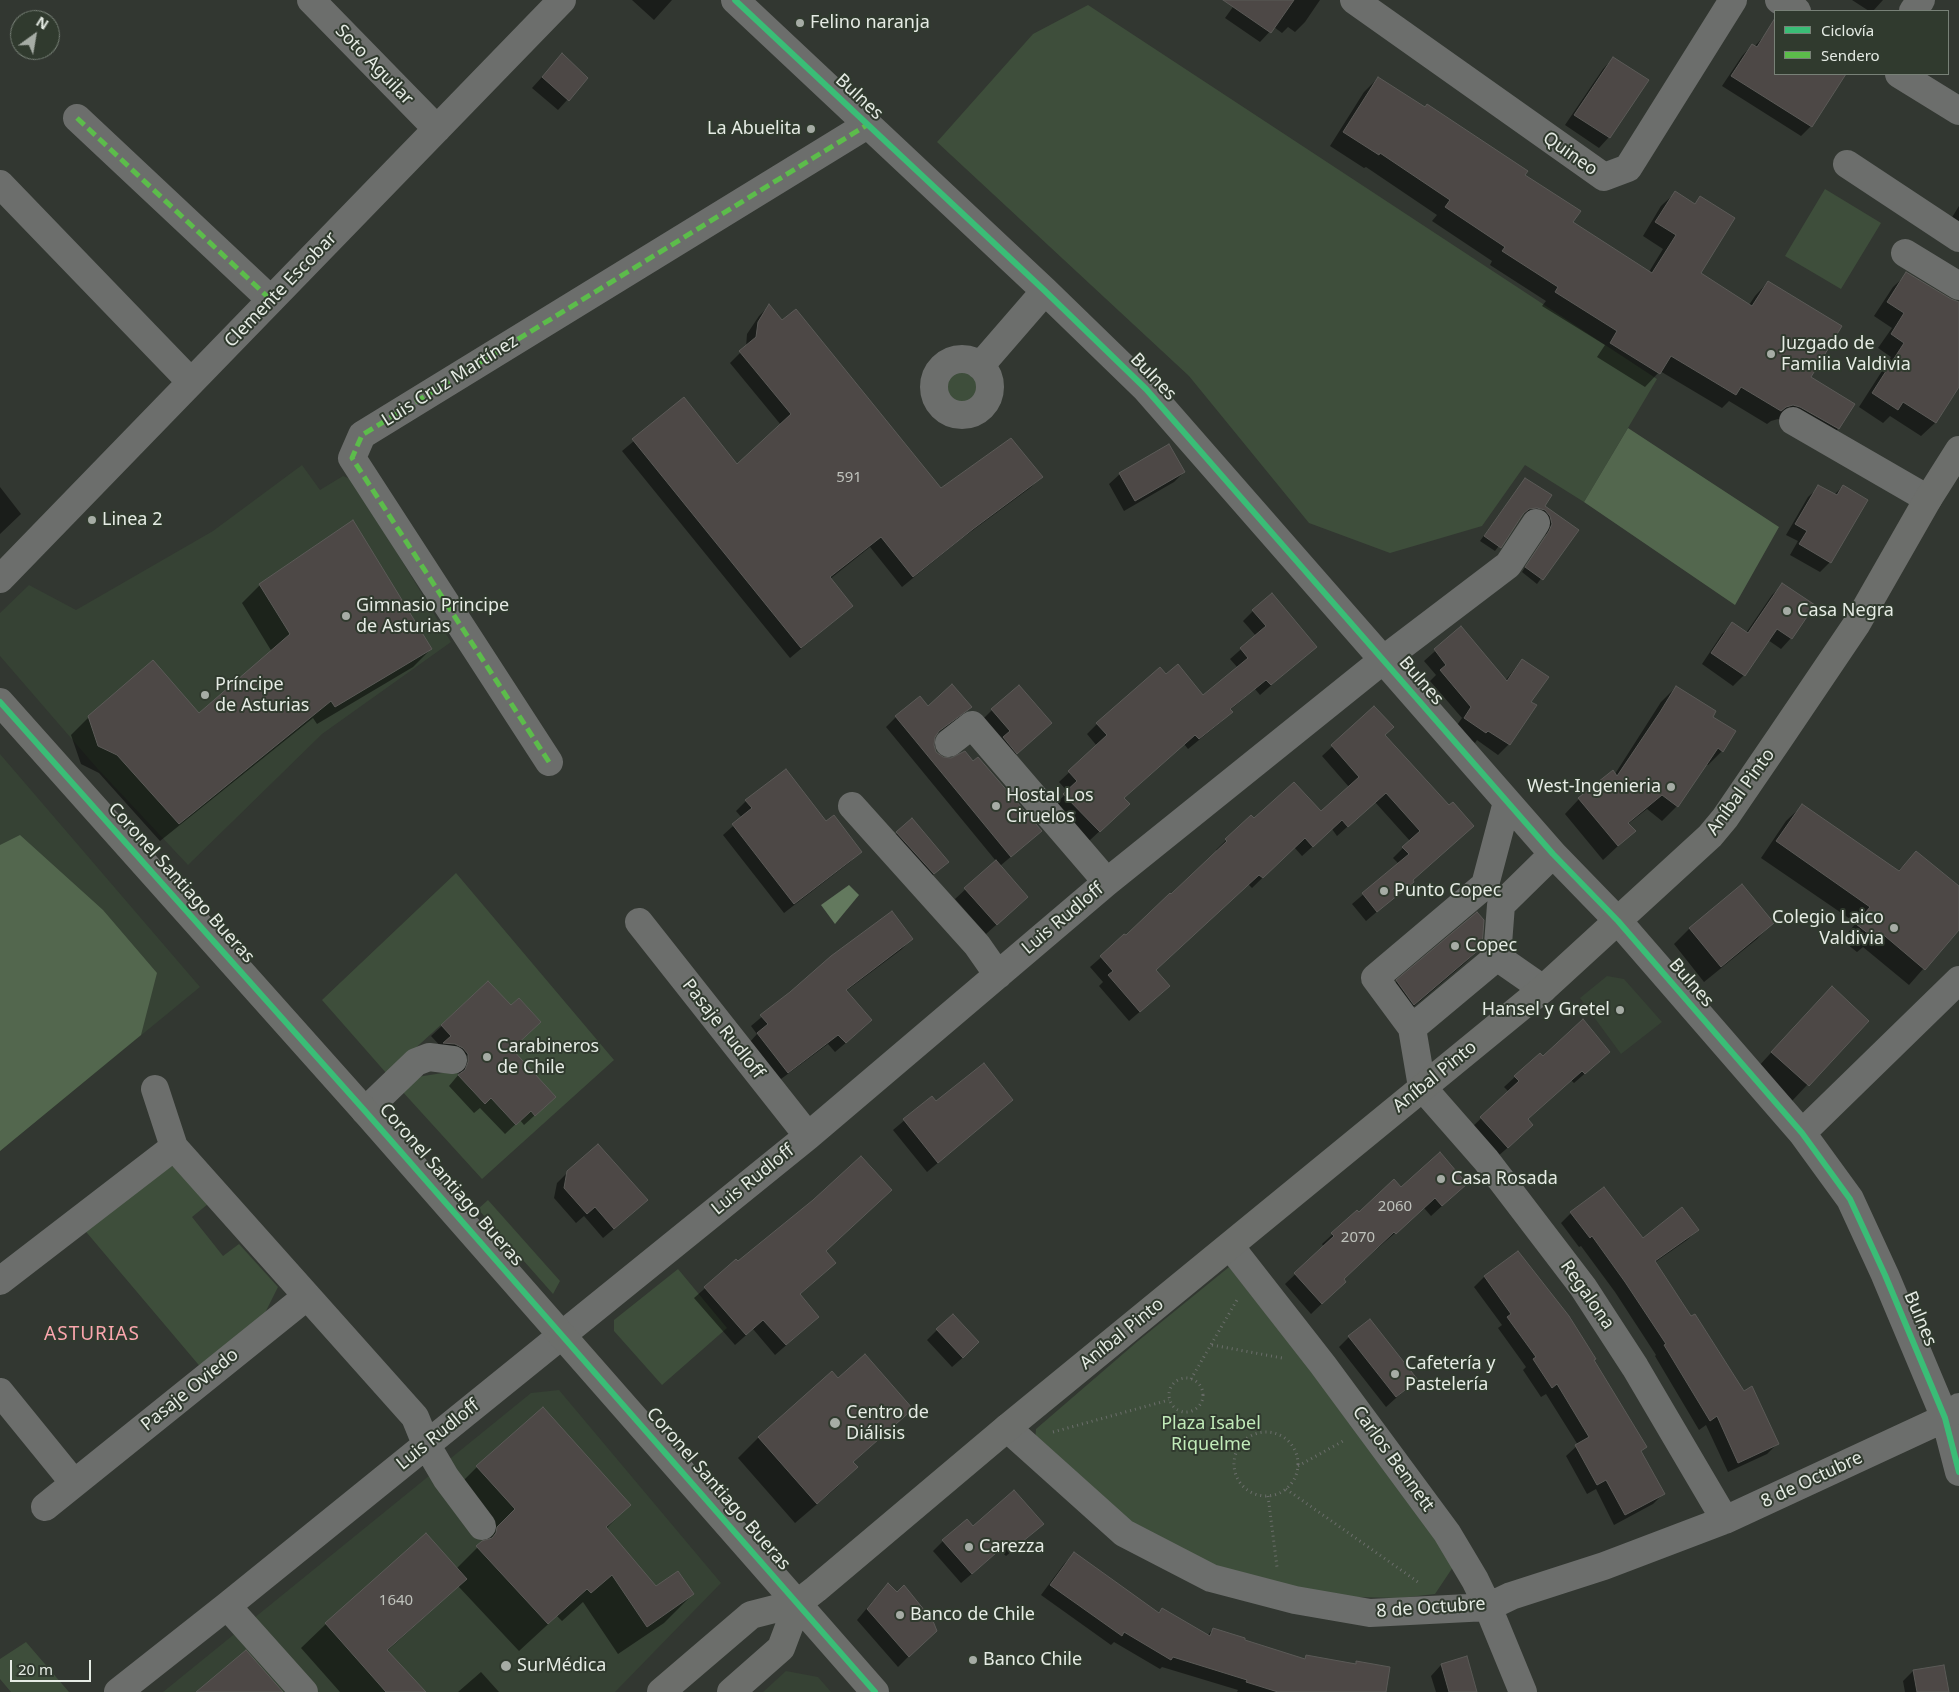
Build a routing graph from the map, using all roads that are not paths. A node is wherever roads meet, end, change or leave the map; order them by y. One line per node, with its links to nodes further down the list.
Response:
1 (311, 0): 12 (street, Soto Aguilar)
2 (562, 0): 12 (street, Clemente Escobar)
3 (735, 0): 11 (street, Bulnes)
4 (1354, 0): 5 (street, Quineo)
5 (1733, 0)
6 (1779, 0): 7 (street)
7 (1795, 10)
8 (1901, 75): 9 (street)
9 (1959, 111)
10 (77, 118): 19 (street)
11 (868, 125): 18 (street, Bulnes); 30 (street, Luis Cruz Martínez)
12 (437, 129): 19 (street, Clemente Escobar)
13 (1846, 164): 15 (street)
14 (0, 184): 21 (street)
15 (1959, 238)
16 (1905, 253): 17 (street)
17 (1959, 286)
18 (1045, 291): 20 (street); 27 (street, Bulnes)
19 (271, 300): 21 (street, Clemente Escobar)
20 (980, 366)
21 (191, 382): 26 (street, Clemente Escobar)
22 (1792, 421): 24 (street)
23 (1959, 450): 24 (main road, Aníbal Pinto)
24 (1928, 499): 36 (main road, Aníbal Pinto)
25 (1536, 524): 27 (street, Luis Rudloff)
26 (0, 579)
27 (1382, 660): 31 (street, Bulnes); 34 (street, Luis Rudloff)
28 (0, 702): 45 (main road, Coronel Santiago Bueras)
29 (949, 744): 34 (street)
30 (549, 762)
31 (1507, 802): 33 (street, Bulnes); 41 (street)
32 (852, 806): 38 (street)
33 (1553, 854): 36 (street, Bulnes); 37 (street)
34 (1107, 882): 38 (street, Luis Rudloff)
35 (639, 922): 47 (street, Pasaje Rudloff)
36 (1618, 922): 40 (main road, Aníbal Pinto); 46 (street, Bulnes)
37 (1497, 957): 40 (street); 41 (street)
38 (998, 975): 47 (street, Luis Rudloff)
39 (1959, 980): 46 (street)
40 (1543, 989): 43 (main road, Aníbal Pinto)
41 (1412, 1028): 43 (street)
42 (453, 1060): 45 (street)
43 (1422, 1088): 49 (main road, Aníbal Pinto); 60 (street, Regalona)
44 (155, 1089): 48 (street)
45 (365, 1111): 52 (main road, Coronel Santiago Bueras)
46 (1802, 1132): 54 (street, Bulnes)
47 (808, 1136): 52 (street, Luis Rudloff)
48 (174, 1147): 50 (street); 51 (street)
49 (1230, 1246): 55 (main road, Aníbal Pinto); 64 (street, Carlos Bennett)
50 (0, 1281)
51 (306, 1297): 56 (street); 58 (street, Pasaje Oviedo)
52 (562, 1335): 56 (street, Luis Rudloff); 62 (main road, Coronel Santiago Bueras)
53 (0, 1392): 58 (street)
54 (1952, 1413): 57 (street, Bulnes); 60 (street, 8 de Octubre)
55 (1015, 1436): 62 (main road, Aníbal Pinto); 64 (street, 8 de Octubre)
56 (426, 1444): 61 (street); 63 (street, Luis Rudloff)
57 (1959, 1472)
58 (74, 1483): 59 (street, Pasaje Oviedo)
59 (45, 1508)
60 (1725, 1520): 64 (street, 8 de Octubre)
61 (482, 1526)
62 (798, 1603): 67 (main road); 68 (main road); 69 (main road, Coronel Santiago Bueras)
63 (227, 1606): 65 (street, Luis Rudloff); 66 (street)
64 (1488, 1607): 70 (street, Carlos Bennett)
65 (118, 1692)
66 (304, 1692)
67 (661, 1692)
68 (731, 1692)
69 (875, 1692)
70 (1523, 1692)

